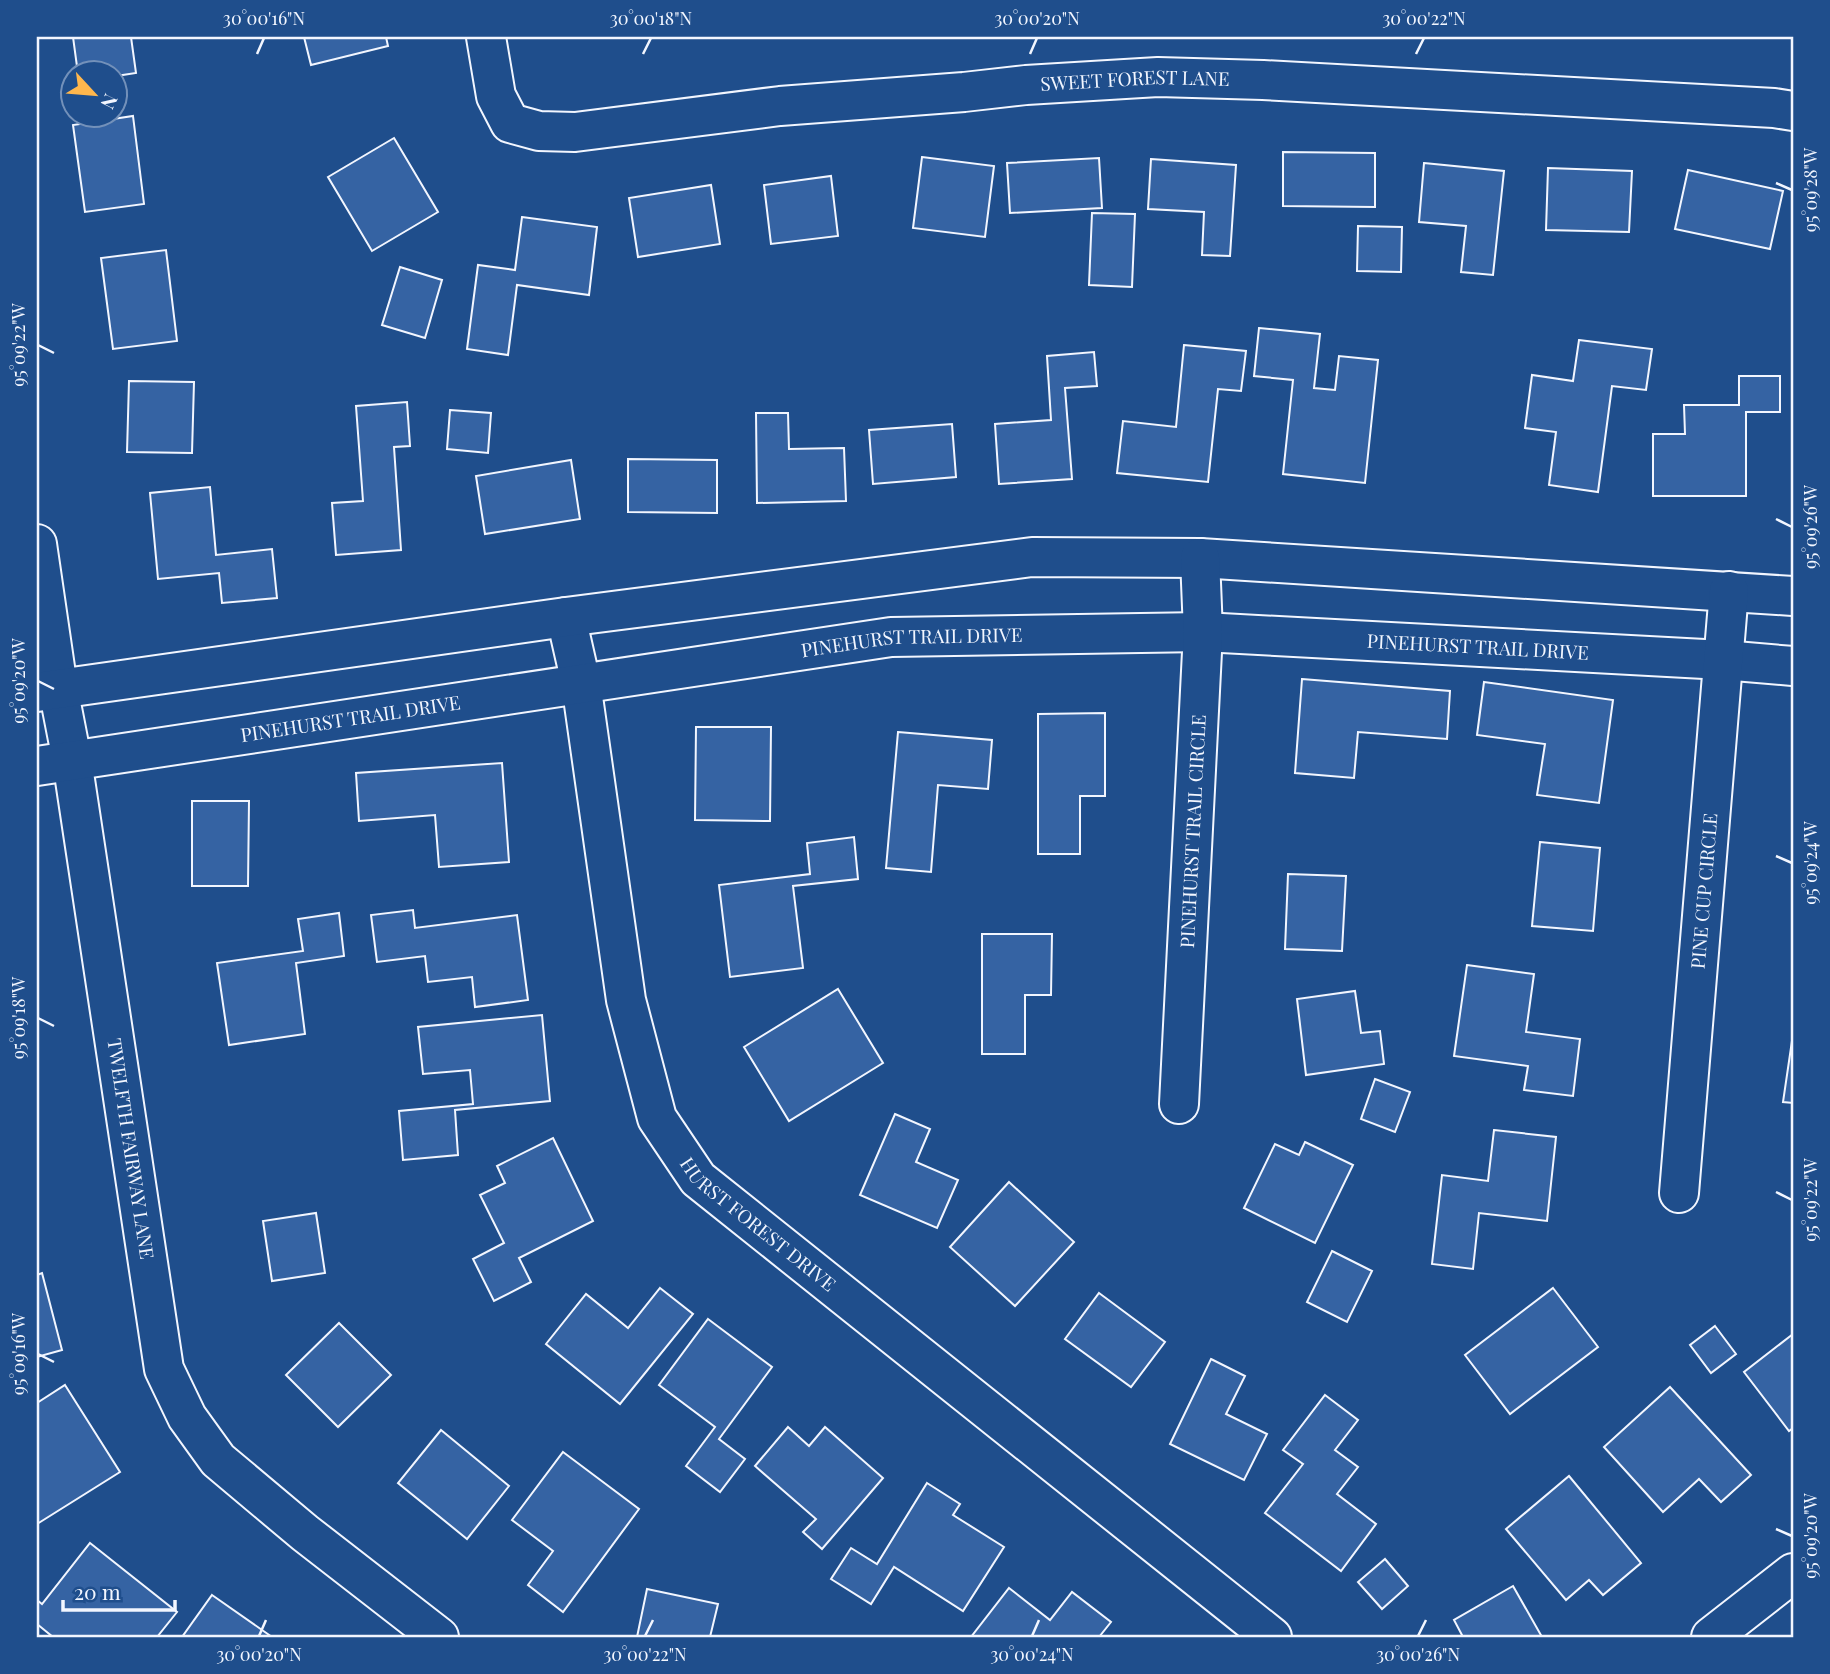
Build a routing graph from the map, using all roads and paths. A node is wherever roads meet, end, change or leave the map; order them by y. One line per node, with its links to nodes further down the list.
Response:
1 (486, 37): 2 (street, SWEET FOREST LANE)
2 (1793, 111)
3 (37, 544): 12 (street, TWELFTH FAIRWAY LANE)
4 (1200, 558): 5 (street); 7 (street); 8 (street, PINEHURST TRAIL CIRCLE)
5 (1729, 591): 6 (street); 9 (street, PINE CUP CIRCLE)
6 (1793, 596)
7 (566, 617): 11 (street, HURST FOREST DRIVE); 12 (street)
8 (1203, 632): 9 (street, PINEHURST TRAIL DRIVE); 11 (street, PINEHURST TRAIL DRIVE); 14 (street, PINEHURST TRAIL CIRCLE)
9 (1723, 660): 10 (street, PINEHURST TRAIL DRIVE); 15 (street, PINE CUP CIRCLE)
10 (1793, 666)
11 (581, 683): 13 (street, PINEHURST TRAIL DRIVE); 18 (street, HURST FOREST DRIVE)
12 (47, 690): 13 (street, TWELFTH FAIRWAY LANE)
13 (54, 763): 17 (street, TWELFTH FAIRWAY LANE)
14 (1179, 1104)
15 (1679, 1193)
16 (1793, 1573): 19 (street)
17 (439, 1637)
18 (1272, 1637)
19 (1711, 1637)

